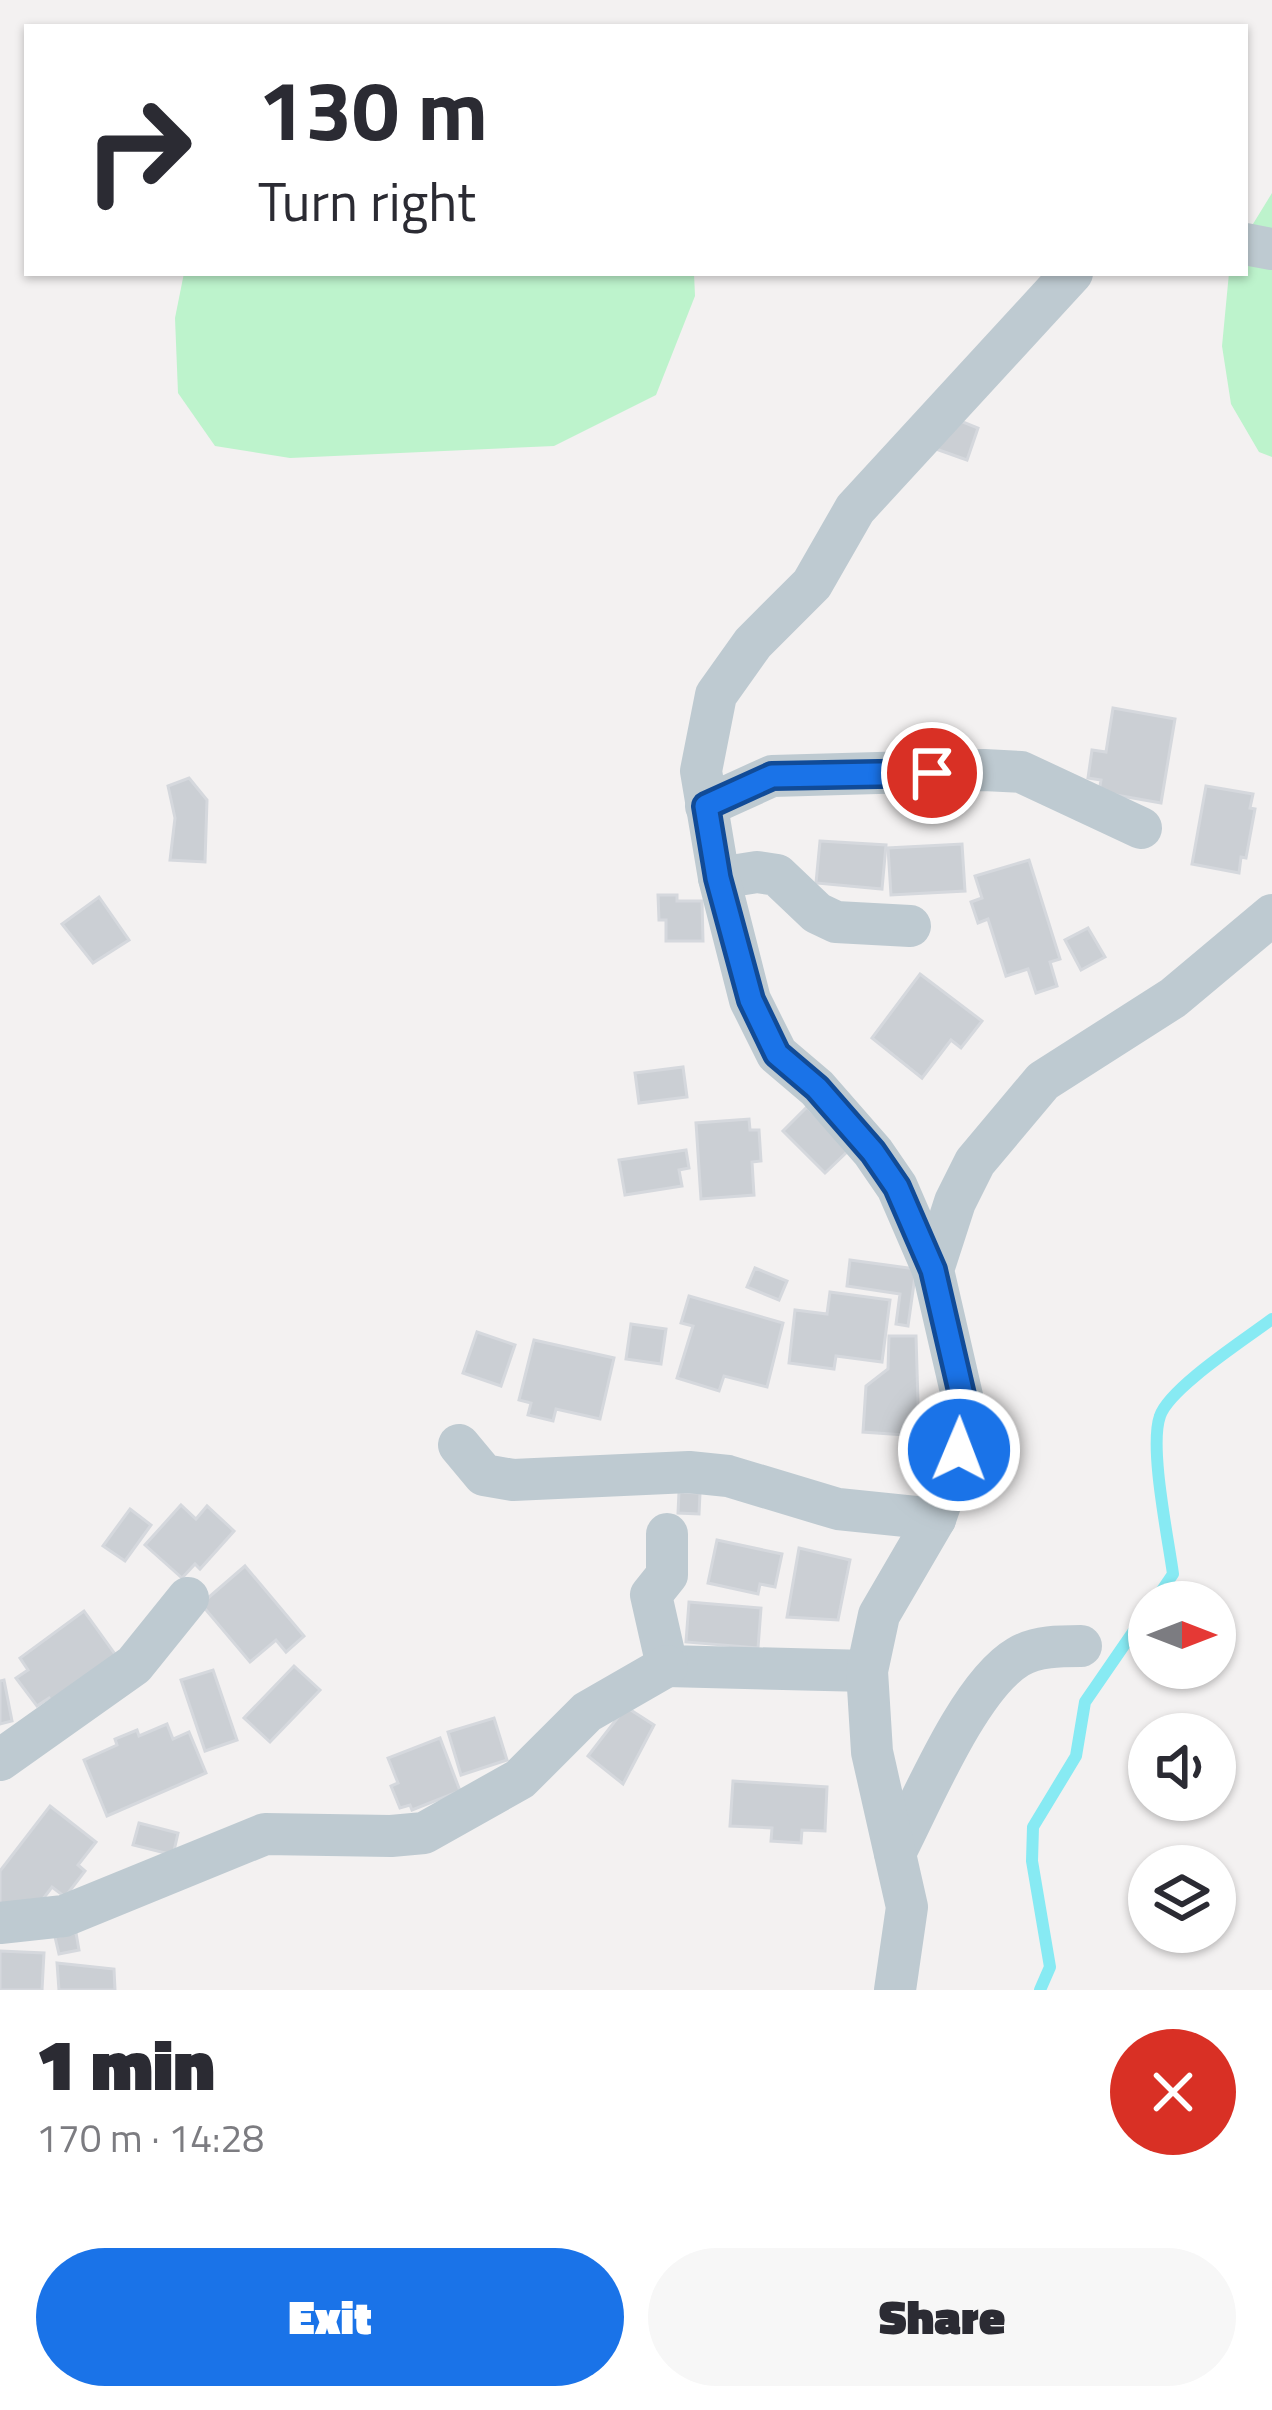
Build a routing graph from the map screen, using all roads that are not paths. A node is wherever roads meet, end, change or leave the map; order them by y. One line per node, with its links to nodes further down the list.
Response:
1 (1069, 276): 2 (street)
2 (706, 806): 3 (street); 4 (street)
3 (1141, 828)
4 (718, 878): 6 (street); 7 (street)
5 (1272, 915): 7 (street)
6 (910, 926)
7 (933, 1270): 9 (street)
8 (459, 1445): 9 (street)
9 (935, 1519): 14 (street)
10 (667, 1534): 13 (street)
11 (188, 1598): 15 (street)
12 (1082, 1646): 16 (street)
13 (667, 1666): 14 (street); 17 (street)
14 (867, 1671): 16 (street)
15 (0, 1760)
16 (895, 1852): 18 (street)
17 (0, 1923)
18 (896, 1990)

